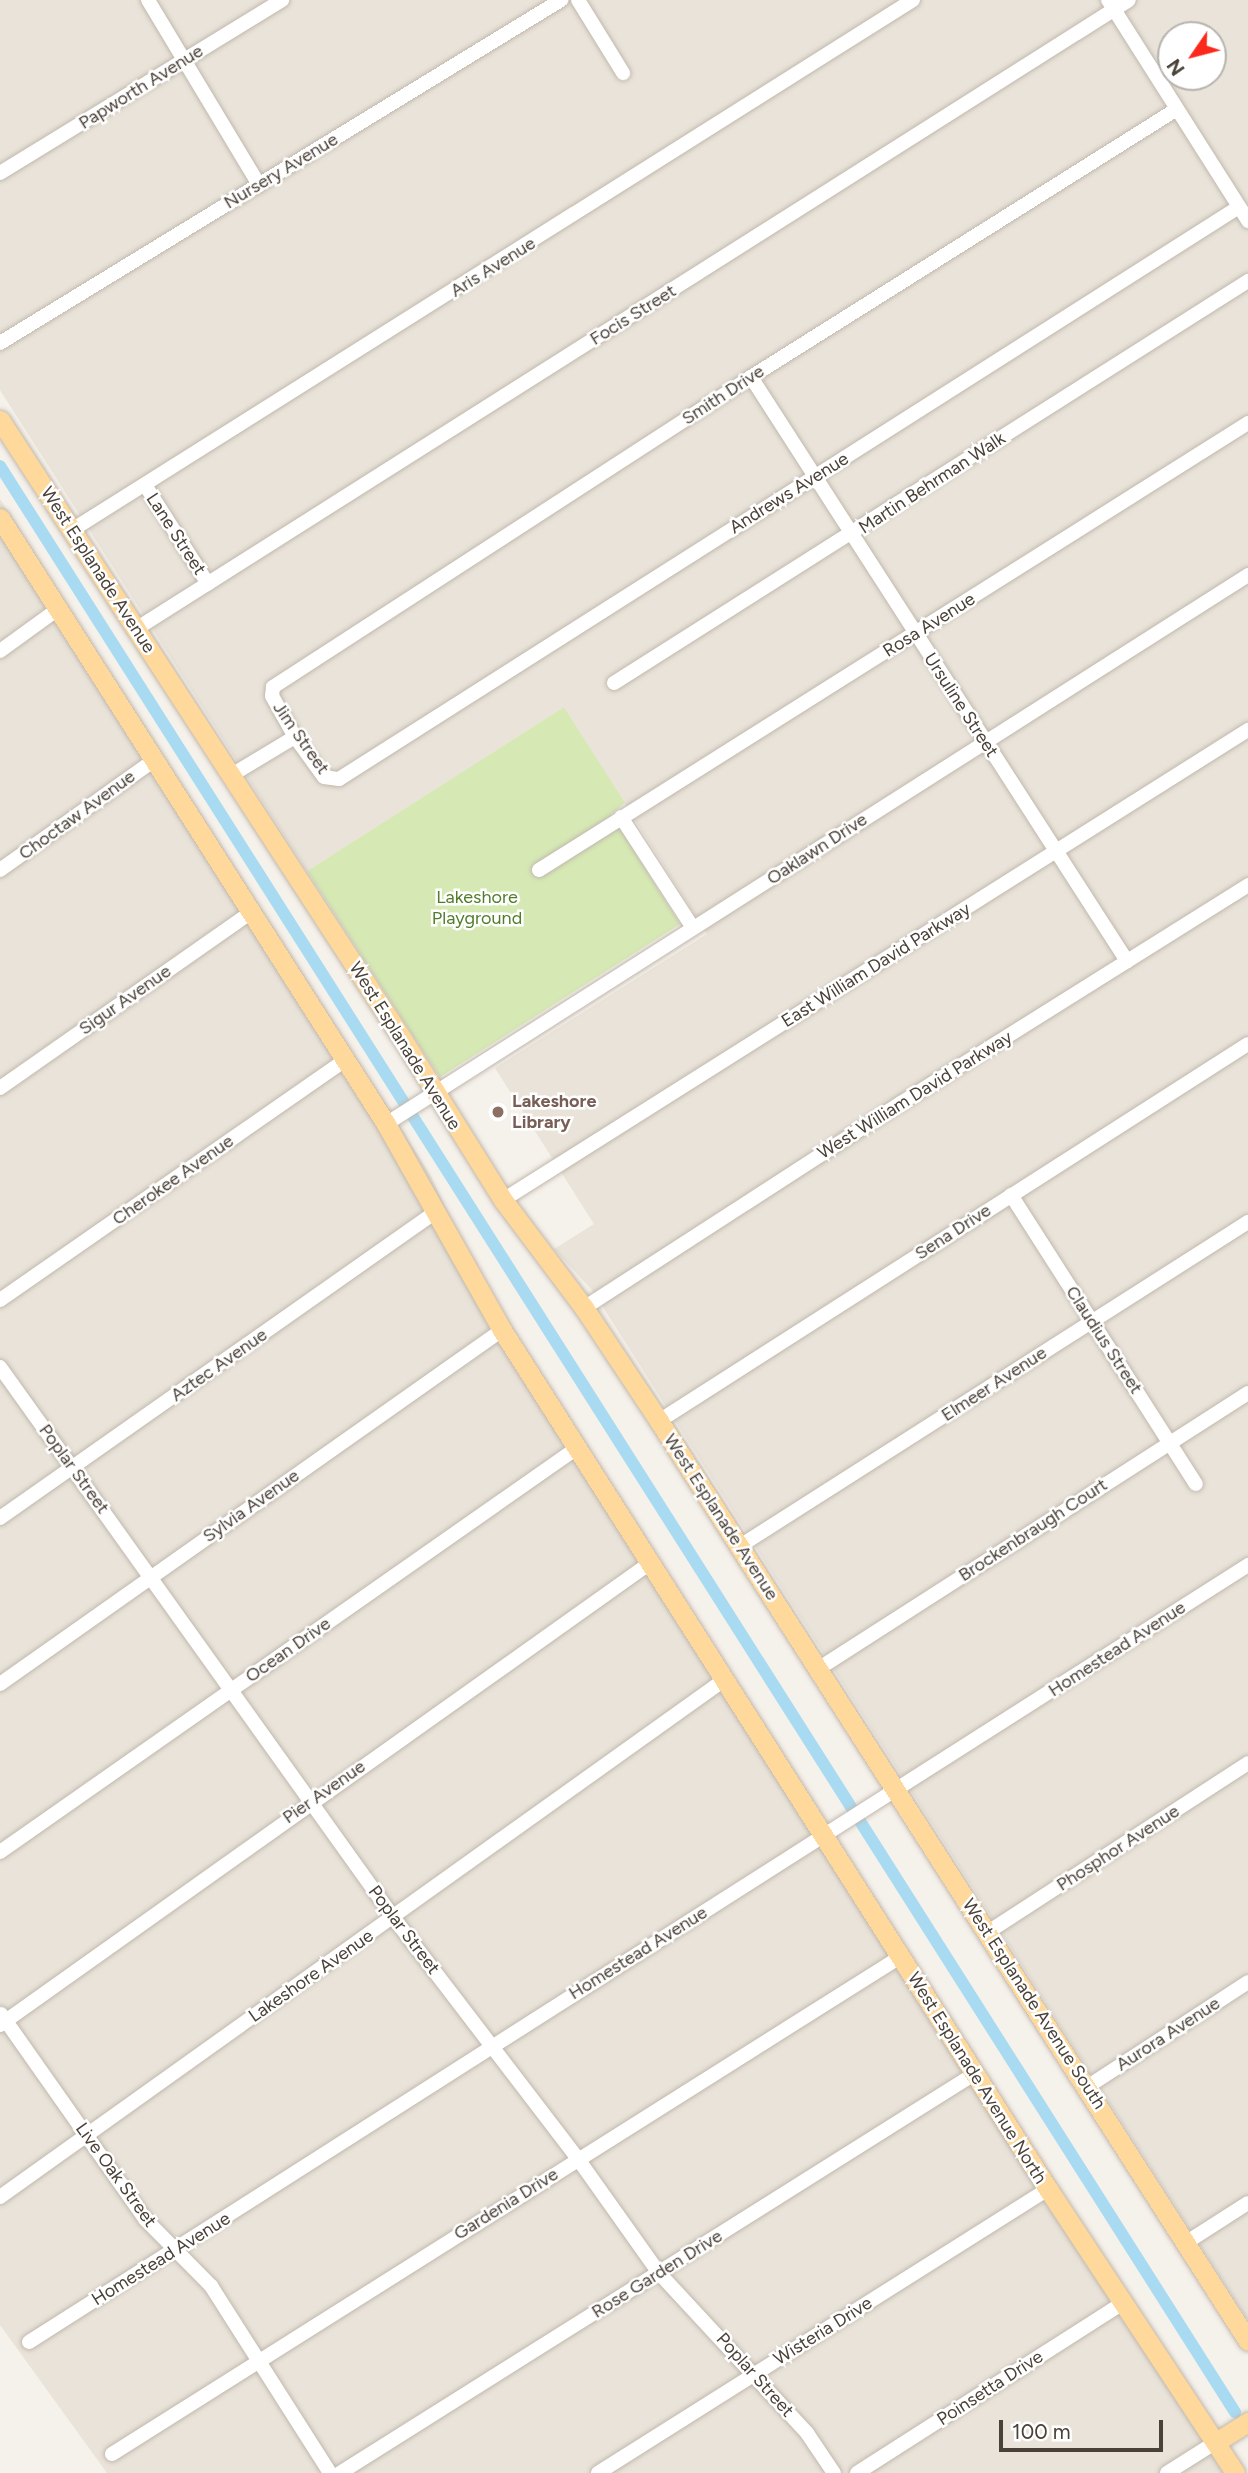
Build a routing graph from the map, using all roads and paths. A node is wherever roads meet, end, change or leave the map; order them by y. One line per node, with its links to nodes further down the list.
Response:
1 (148, 0): 8 (street)
2 (282, 0): 8 (street, Papworth Avenue)
3 (561, 0): 12 (street, Nursery Avenue)
4 (578, 0): 9 (street)
5 (913, 0): 21 (street, Aris Avenue)
6 (1129, 0): 7 (street, Focis Street)
7 (1111, 5): 10 (street); 26 (street, Focis Street)
8 (184, 60): 11 (street, Papworth Avenue); 12 (street)
9 (623, 73)
10 (1177, 109): 13 (street); 17 (street, Smith Drive)
11 (0, 173)
12 (259, 185): 16 (street, Nursery Avenue)
13 (1239, 207): 14 (street); 20 (street, Andrews Avenue)
14 (1248, 221)
15 (1248, 281): 24 (street, Martin Behrman Walk)
16 (0, 343)
17 (751, 377): 20 (street, Ursuline Street); 32 (street, Smith Drive)
18 (0, 419): 23 (main road, West Esplanade Avenue)
19 (1248, 423): 29 (street, Rosa Avenue)
20 (814, 476): 24 (street, Ursuline Street); 38 (street, Andrews Avenue)
21 (145, 485): 23 (street, Aris Avenue); 26 (street, Lane Street)
22 (0, 518): 27 (main road)
23 (72, 530): 28 (main road, West Esplanade Avenue)
24 (851, 534): 29 (street, Ursuline Street); 31 (street, Martin Behrman Walk)
25 (1248, 575): 35 (street, Oaklawn Drive)
26 (208, 584): 28 (street, Focis Street)
27 (58, 609): 30 (street); 36 (main road)
28 (136, 629): 37 (main road, West Esplanade Avenue)
29 (915, 634): 35 (street, Ursuline Street); 39 (street, Rosa Avenue)
30 (0, 651)
31 (614, 683)
32 (273, 687): 34 (street, Jim Street)
33 (1248, 730): 40 (street, East William David Parkway)
34 (295, 737): 37 (street); 38 (street, Jim Street)
35 (985, 742): 40 (street, Ursuline Street); 45 (street, Oaklawn Drive)
36 (154, 760): 41 (street, Choctaw Avenue); 44 (main road)
37 (230, 776): 50 (main road, West Esplanade Avenue)
38 (339, 779)
39 (621, 817): 42 (street, Rosa Avenue); 45 (street)
40 (1056, 852): 46 (street, Ursuline Street); 53 (street, East William David Parkway)
41 (0, 870)
42 (538, 870)
43 (1248, 885): 46 (street, West William David Parkway)
44 (251, 912): 48 (main road); 49 (street, Sigur Avenue)
45 (693, 928): 50 (street, Oaklawn Drive)
46 (1127, 961): 57 (street, West William David Parkway)
47 (1248, 1044): 52 (street, Sena Drive)
48 (345, 1060): 51 (main road); 56 (street, Cherokee Avenue)
49 (0, 1088)
50 (429, 1096): 51 (street, Oaklawn Drive); 53 (main road, West Esplanade Avenue)
51 (391, 1121): 54 (main road)
52 (1012, 1195): 58 (street, Claudius Street); 62 (street, Sena Drive)
53 (503, 1200): 57 (main road, West Esplanade Avenue)
54 (438, 1211): 59 (main road); 65 (street, Aztec Avenue)
55 (1248, 1222): 58 (street, Elmeer Avenue)
56 (0, 1300)
57 (584, 1308): 62 (main road, West Esplanade Avenue)
58 (1092, 1322): 63 (street, Claudius Street); 68 (street, Elmeer Avenue)
59 (502, 1329): 64 (main road); 71 (street, Sylvia Avenue)
60 (0, 1367): 65 (street, Poplar Street)
61 (1248, 1393): 63 (street, Brockenbraugh Court)
62 (659, 1421): 68 (main road, West Esplanade Avenue)
63 (1170, 1442): 66 (street, Claudius Street); 72 (street, Brockenbraugh Court)
64 (577, 1448): 69 (main road); 75 (street, Ocean Drive)
65 (73, 1468): 67 (street, Aztec Avenue); 71 (street, Poplar Street)
66 (1196, 1484)
67 (0, 1518)
68 (740, 1546): 72 (main road, West Esplanade Avenue)
69 (650, 1563): 73 (main road); 78 (street, Pier Avenue)
70 (1248, 1565): 77 (street, Homestead Avenue)
71 (151, 1577): 74 (street, Sylvia Avenue); 75 (street, Poplar Street)
72 (818, 1668): 77 (main road, West Esplanade Avenue South)
73 (724, 1680): 79 (main road, West Esplanade Avenue North); 81 (street, Lakeshore Avenue)
74 (0, 1684)
75 (232, 1690): 78 (street, Poplar Street); 80 (street, Ocean Drive)
76 (1248, 1763): 82 (street, Phosphor Avenue)
77 (896, 1791): 79 (street, Homestead Avenue); 82 (main road, West Esplanade Avenue South)
78 (310, 1801): 81 (street, Poplar Street); 85 (street, Pier Avenue)
79 (823, 1836): 83 (main road, West Esplanade Avenue North); 86 (street, Homestead Avenue)
80 (0, 1852)
81 (393, 1917): 86 (street, Poplar Street); 89 (street, Lakeshore Avenue)
82 (988, 1932): 88 (main road, West Esplanade Avenue South)
83 (900, 1956): 87 (main road, West Esplanade Avenue North); 90 (street, Gardenia Drive)
84 (1248, 1982): 88 (street, Aurora Avenue)
85 (2, 2019): 89 (street, Live Oak Street)
86 (492, 2046): 90 (street, Poplar Street); 95 (street, Homestead Avenue)
87 (974, 2074): 91 (main road, West Esplanade Avenue North); 96 (street, Rose Garden Drive)
88 (1087, 2087): 94 (main road, West Esplanade Avenue South)
89 (86, 2134): 92 (street, Lakeshore Avenue); 95 (street, Live Oak Street)
90 (578, 2159): 96 (street, Poplar Street); 100 (street, Gardenia Drive)
91 (1048, 2189): 97 (main road, West Esplanade Avenue North); 101 (street, Wisteria Drive)
92 (0, 2197)
93 (1248, 2203): 94 (street)
94 (1186, 2242): 98 (main road, West Esplanade Avenue South)
95 (176, 2250): 99 (street, Homestead Avenue); 100 (street, Live Oak Street)
96 (659, 2273): 101 (street, Poplar Street); 107 (street, Rose Garden Drive)
97 (1124, 2303): 103 (main road, West Esplanade Avenue North); 110 (street, Poinsetta Drive)
98 (1248, 2341)
99 (30, 2342)
100 (259, 2361): 104 (street, Gardenia Drive); 106 (street, Live Oak Street)
101 (755, 2373): 108 (street, Wisteria Drive); 109 (street, Poplar Street)
102 (1248, 2422): 103 (main road)
103 (1216, 2442): 105 (main road, West Esplanade Avenue North); 111 (street)
104 (112, 2454)
105 (1238, 2470)
106 (330, 2473)
107 (340, 2473)
108 (598, 2473)
109 (834, 2473)
110 (857, 2473)
111 (1167, 2473)

